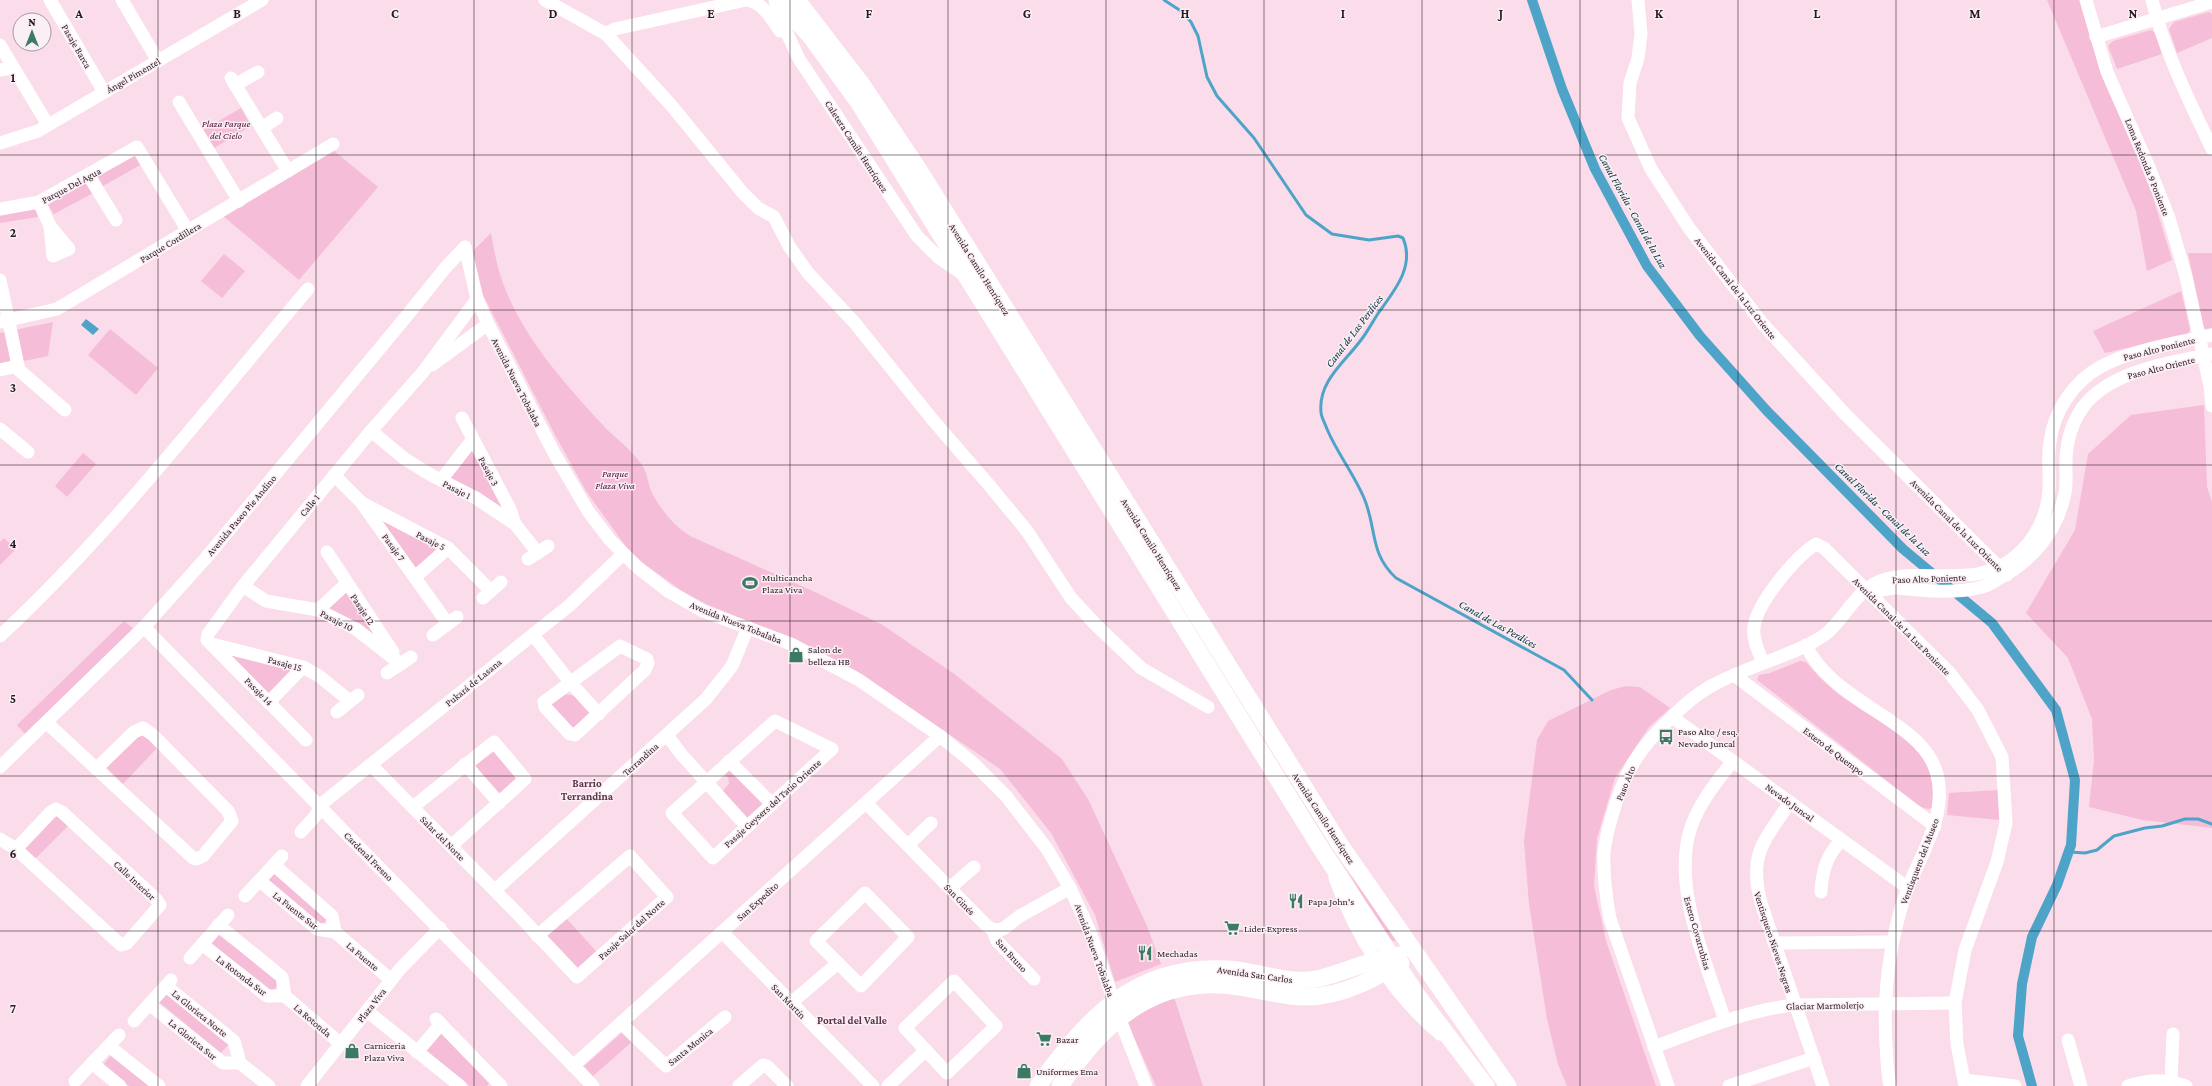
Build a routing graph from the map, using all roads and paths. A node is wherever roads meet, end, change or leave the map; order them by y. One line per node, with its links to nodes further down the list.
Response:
1 (50, 0): 20 (street, Pasaje Barca)
2 (122, 0): 16 (street)
3 (262, 0): 16 (street, Ángel Pimentel)
4 (545, 0): 12 (street)
5 (777, 0): 15 (street, Caletera Camilo Henríquez); 37 (main road, Avenida Camilo Henríquez)
6 (797, 0): 133 (main road, Avenida Camilo Henríquez)
7 (1638, 0): 64 (street, Avenida Canal de la Luz Oriente)
8 (2086, 0): 13 (street, Loma Redonda 9 Poniente)
9 (2152, 0): 11 (street)
10 (2212, 2): 11 (street)
11 (2157, 18): 13 (street); 27 (street)
12 (606, 34): 15 (street); 87 (street)
13 (2096, 37): 44 (street, Loma Redonda 9 Poniente)
14 (0, 45): 17 (street)
15 (799, 59): 37 (street, Caletera Camilo Henríquez)
16 (158, 61): 20 (street, Ángel Pimentel)
17 (13, 68): 18 (street); 23 (street)
18 (0, 70)
19 (258, 72): 24 (street)
20 (104, 92): 23 (street, Ángel Pimentel)
21 (179, 102): 30 (street)
22 (277, 118): 24 (street)
23 (48, 125): 25 (street, Ángel Pimentel)
24 (262, 128): 28 (street)
25 (0, 142)
26 (333, 144): 28 (street, Parque Cordillera)
27 (2212, 149)
28 (288, 171): 30 (street, Parque Cordillera)
29 (89, 176): 31 (street, Parque Del Agua); 33 (street); 35 (street, Parque Del Agua)
30 (239, 201): 35 (street, Parque Cordillera)
31 (39, 202): 32 (street, Parque Del Agua); 34 (street)
32 (0, 209)
33 (116, 220)
34 (50, 226)
35 (188, 232): 41 (street, Parque Cordillera)
36 (465, 247): 40 (street, Avenida Nueva Tobalaba); 73 (street, Avenida Paseo Pie Andino)
37 (963, 274): 139 (main road, Avenida Camilo Henríquez)
38 (0, 280): 41 (street)
39 (308, 289): 77 (street)
40 (477, 299): 42 (street, Avenida Nueva Tobalaba); 48 (street, Calle 1)
41 (4, 321): 46 (street)
42 (488, 324): 48 (street, Calle 1); 63 (street, Avenida Nueva Tobalaba)
43 (2212, 336): 44 (street, Paso Alto Poniente)
44 (2199, 338): 45 (street, Loma Redonda 9 Poniente); 64 (street, Paso Alto Poniente)
45 (2208, 355): 49 (street, Loma Redonda 9 Poniente); 64 (street, Paso Alto Oriente)
46 (18, 366): 47 (street); 50 (street)
47 (0, 370)
48 (423, 372): 53 (street, Calle 1)
49 (2212, 406)
50 (64, 410)
51 (462, 418): 54 (street, Pasaje 3)
52 (0, 429): 55 (street)
53 (370, 430): 56 (street, Calle 1); 57 (street, Pasaje 1)
54 (473, 439): 57 (street); 59 (street, Pasaje 3)
55 (28, 452)
56 (334, 475): 58 (street, Pasaje 7); 68 (street, Calle 1)
57 (441, 480): 59 (street, Pasaje 1)
58 (361, 502): 60 (street, Pasaje 5); 65 (street, Pasaje 7)
59 (515, 524): 62 (street, Pasaje 1)
60 (448, 548): 65 (street); 66 (street, Pasaje 5)
61 (327, 552): 67 (street, Pasaje 12)
62 (538, 553)
63 (623, 554): 74 (street, Avenida Nueva Tobalaba); 75 (street, Pukará de Lasana)
64 (2003, 571): 69 (street, Paso Alto Oriente); 70 (street, Paso Alto Poniente)
65 (415, 577): 76 (street, Pasaje 7)
66 (501, 582)
67 (346, 584): 71 (street); 80 (street, Pasaje 12)
68 (243, 586): 71 (street, Pasaje 10); 78 (street, Calle 1)
69 (1907, 590): 70 (street, Paso Alto Oriente); 72 (street, Paso Alto Oriente)
70 (1865, 591): 72 (street, Avenida Canal de La Luz Poniente); 79 (street, Paso Alto); 81 (street, Avenida Canal de La Luz Poniente)
71 (318, 610): 80 (street, Pasaje 10)
72 (1887, 612): 146 (street, Avenida Canal de La Luz Poniente)
73 (144, 627): 91 (street, Avenida Paseo Pie Andino); 106 (street, Cardenal Fresno)
74 (748, 627): 92 (street, Terrandina); 93 (street, Avenida Nueva Tobalaba)
75 (533, 634): 85 (street); 98 (street, Pukará de Lasana)
76 (433, 635)
77 (0, 636)
78 (211, 643): 82 (street, Pasaje 15); 86 (street, Pasaje 14)
79 (1806, 645): 81 (street, Paso Alto); 109 (street, Ventisquero del Museo)
80 (406, 660): 83 (street)
81 (1763, 663): 84 (street, Paso Alto)
82 (303, 667): 86 (street); 88 (street, Pasaje 15)
83 (387, 673)
84 (1734, 675): 90 (street, Paso Alto); 109 (street, Estero de Quempo)
85 (570, 682): 89 (street); 89 (street); 89 (street)
86 (270, 701): 94 (street, Pasaje 14)
87 (1208, 707)
88 (337, 712)
89 (599, 714)
90 (1672, 717): 95 (street, Nevado Juncal); 161 (street, Paso Alto)
91 (46, 723): 99 (street, Avenida Paseo Pie Andino); 100 (street)
92 (667, 735): 101 (street); 122 (street, Terrandina)
93 (940, 736): 104 (street, San Expedito); 120 (street, Avenida Nueva Tobalaba)
94 (306, 740)
95 (1733, 760): 102 (street, Nevado Juncal); 154 (street, Estero Covarrubias)
96 (729, 761): 101 (street); 105 (street); 105 (street, Pasaje Geysers del Tatio Oriente)
97 (465, 764): 103 (street); 103 (street); 107 (street)
98 (371, 765): 106 (street, Pukará de Lasana); 107 (street, Salar del Norte)
99 (0, 767)
100 (96, 769): 100 (street)
101 (706, 782): 110 (street); 110 (street, Pasaje Geysers del Tatio Oriente)
102 (1790, 802): 113 (street, Nevado Juncal); 135 (street, Ventisquero Nieves Negras)
103 (499, 803): 115 (street)
104 (866, 803): 114 (street, San Ginés); 131 (street, San Expedito)
105 (772, 804): 110 (street, Pasaje Geysers del Tatio Oriente)
106 (319, 806): 111 (street); 128 (street, Cardenal Fresno)
107 (412, 807): 115 (street, Salar del Norte)
108 (931, 823): 114 (street)
109 (1935, 826): 121 (street, Ventisquero del Museo)
110 (747, 827)
111 (301, 832)
112 (0, 838): 116 (street, Calle Interior)
113 (1842, 840): 121 (street, Nevado Juncal); 123 (street)
114 (908, 845): 119 (street, San Ginés)
115 (451, 846): 122 (street, Salar del Norte)
116 (16, 850): 116 (street, Calle Interior)
117 (974, 867): 119 (street)
118 (260, 881): 124 (street); 130 (street, La Fuente Sur); 130 (street)
119 (950, 888): 129 (street, San Ginés)
120 (1070, 888): 129 (street); 150 (street, Avenida Nueva Tobalaba)
121 (1908, 888): 134 (street, Ventisquero del Museo)
122 (495, 890): 125 (street, Salar del Norte)
123 (1821, 892)
124 (245, 896)
125 (515, 910): 132 (street, Pasaje Salar del Norte)
126 (228, 915): 127 (street)
127 (218, 925): 136 (street); 144 (street)
128 (440, 928): 141 (street, Plaza Viva); 168 (street, Cardenal Fresno)
129 (993, 930): 142 (street, San Bruno)
130 (335, 932): 141 (street, La Fuente)
131 (722, 932): 145 (street, San Martín); 155 (street, San Expedito)
132 (537, 936): 132 (street, Pasaje Salar del Norte)
133 (1406, 939): 139 (main road); 165 (main road, Avenida Camilo Henríquez)
134 (1892, 942): 135 (street); 149 (street, Ventisquero del Museo)
135 (1774, 943): 148 (street, Ventisquero Nieves Negras)
136 (202, 944): 137 (street); 144 (street, La Rotonda Sur)
137 (190, 958)
138 (838, 963): 138 (street); 145 (street)
139 (1385, 964): 140 (main road, Avenida San Carlos); 143 (main road, Avenida San Carlos); 165 (main road); 186 (main road, Avenida Camilo Henríquez)
140 (1335, 975): 143 (main road); 150 (main road, Avenida San Carlos)
141 (391, 980): 151 (street, Plaza Viva)
142 (1034, 980)
143 (1337, 993): 150 (main road, Avenida San Carlos)
144 (285, 996): 159 (street, La Rotonda)
145 (792, 1003): 181 (street, San Martín)
146 (1954, 1003): 149 (street, Glaciar Marmolerjo); 171 (street, Avenida Canal de La Luz Poniente)
147 (149, 1004): 153 (street); 167 (street, La Glorieta Sur); 167 (street, La Glorieta Norte)
148 (1795, 1005): 149 (street, Glaciar Marmolerjo); 154 (street, Glaciar Marmolerjo); 164 (street, Ventisquero Nieves Negras)
149 (1885, 1005): 191 (street, Ventisquero del Museo)
150 (1116, 1009): 183 (main road, Avenida San Carlos); 184 (main road, Avenida San Carlos); 185 (street, Avenida Nueva Tobalaba)
151 (367, 1011): 159 (street, Plaza Viva); 163 (street)
152 (725, 1017): 155 (street, Santa Monica)
153 (134, 1021)
154 (1725, 1021): 161 (street, Glaciar Marmolerjo)
155 (621, 1023): 168 (street, San Expedito)
156 (2173, 1034): 170 (street)
157 (119, 1035): 160 (street)
158 (2068, 1040): 193 (street)
159 (341, 1044): 172 (street, Plaza Viva)
160 (109, 1046): 166 (street); 174 (street)
161 (1654, 1047): 188 (street, Paso Alto)
162 (926, 1050): 162 (street); 182 (street)
163 (417, 1052): 176 (street); 177 (street)
164 (1814, 1058): 189 (street); 190 (street, Ventisquero Nieves Negras)
165 (1490, 1059): 187 (main road, Avenida Camilo Henríquez)
166 (92, 1064): 169 (street); 173 (street)
167 (240, 1064): 175 (street)
168 (573, 1066): 178 (street, Cardenal Fresno)
169 (75, 1081)
170 (2171, 1082): 194 (street); 195 (street)
171 (1964, 1083): 192 (street)
172 (312, 1084)
173 (120, 1086)
174 (159, 1086)
175 (269, 1086)
176 (460, 1086)
177 (499, 1086)
178 (593, 1086)
179 (739, 1086): 180 (street)
180 (787, 1086)
181 (873, 1086)
182 (888, 1086)
183 (1038, 1086)
184 (1060, 1086)
185 (1146, 1086)
186 (1486, 1086)
187 (1508, 1086)
188 (1668, 1086)
189 (1729, 1086)
190 (1823, 1086)
191 (1890, 1086)
192 (2015, 1086)
193 (2081, 1086)
194 (2128, 1086)
195 (2186, 1086)

